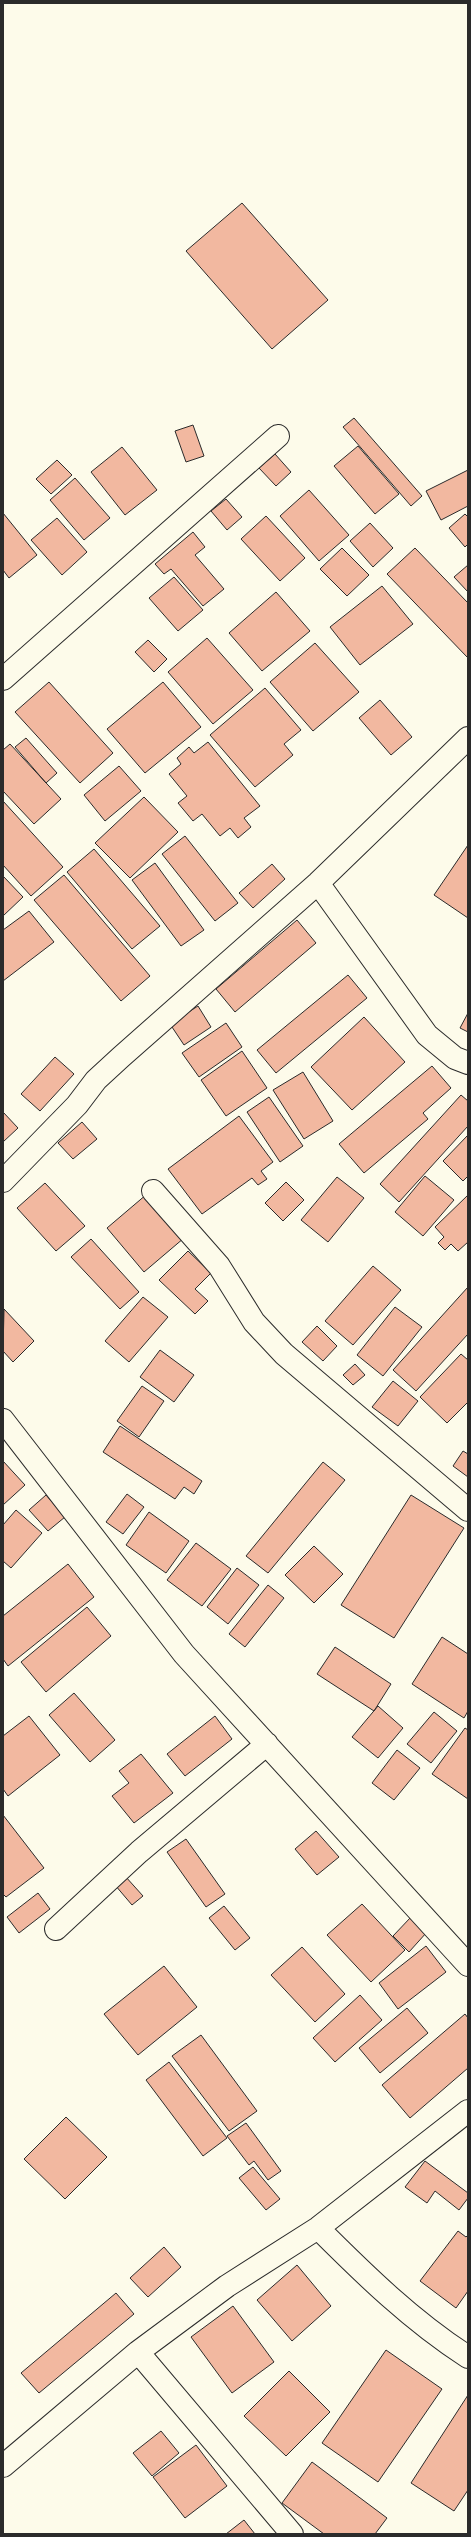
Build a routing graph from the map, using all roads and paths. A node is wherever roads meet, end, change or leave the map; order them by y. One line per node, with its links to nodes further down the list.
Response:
1 (278, 436): 2 (street)
2 (3, 679)
3 (468, 738): 4 (street)
4 (318, 883): 5 (street); 6 (street)
5 (468, 1063)
6 (3, 1181)
7 (153, 1191): 9 (street)
8 (3, 1420): 10 (street)
9 (468, 1510)
10 (267, 1744): 11 (street); 12 (street)
11 (56, 1928)
12 (468, 1965)
13 (468, 2111): 14 (street)
14 (318, 2228): 15 (street); 16 (street)
15 (138, 2352): 17 (street); 18 (street)
16 (468, 2357)
17 (3, 2466)
18 (292, 2534)

